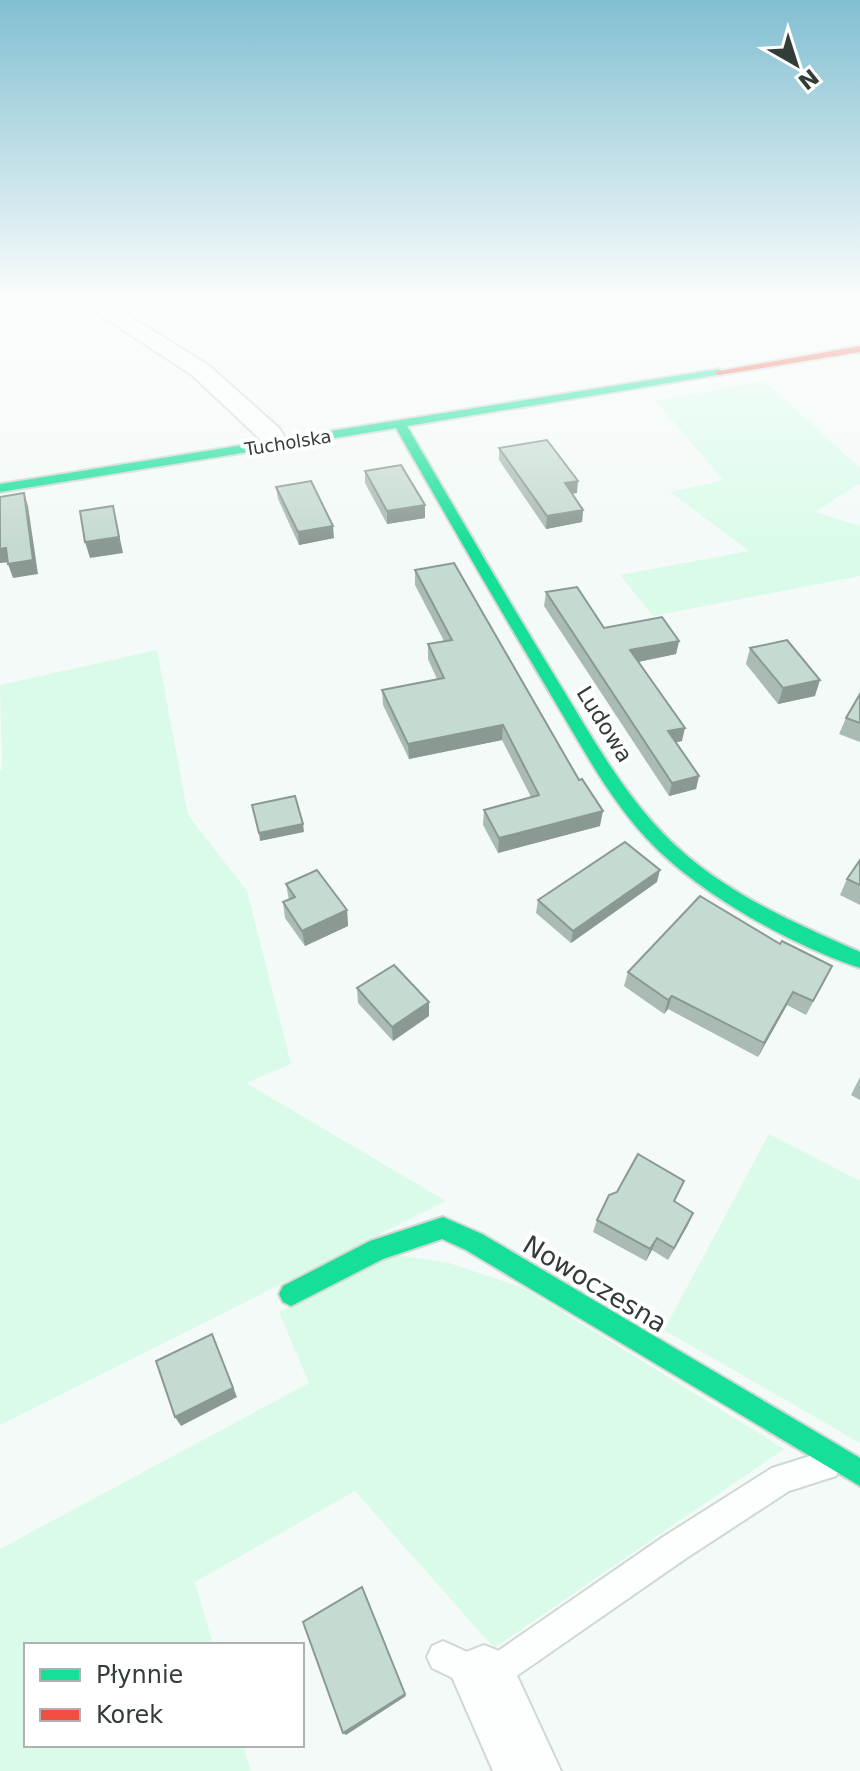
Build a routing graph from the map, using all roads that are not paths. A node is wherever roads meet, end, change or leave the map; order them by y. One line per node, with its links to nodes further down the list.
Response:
1 (212, 381): 4 (street)
2 (666, 381): 3 (street, Tucholska)
3 (400, 424): 4 (street, Tucholska); 6 (street, Ludowa)
4 (277, 445): 5 (street, Tucholska)
5 (0, 488)
6 (860, 960)
7 (291, 1294): 8 (street, Nowoczesna)
8 (851, 1468): 9 (lane)
9 (464, 1667): 10 (street)
10 (527, 1771)

